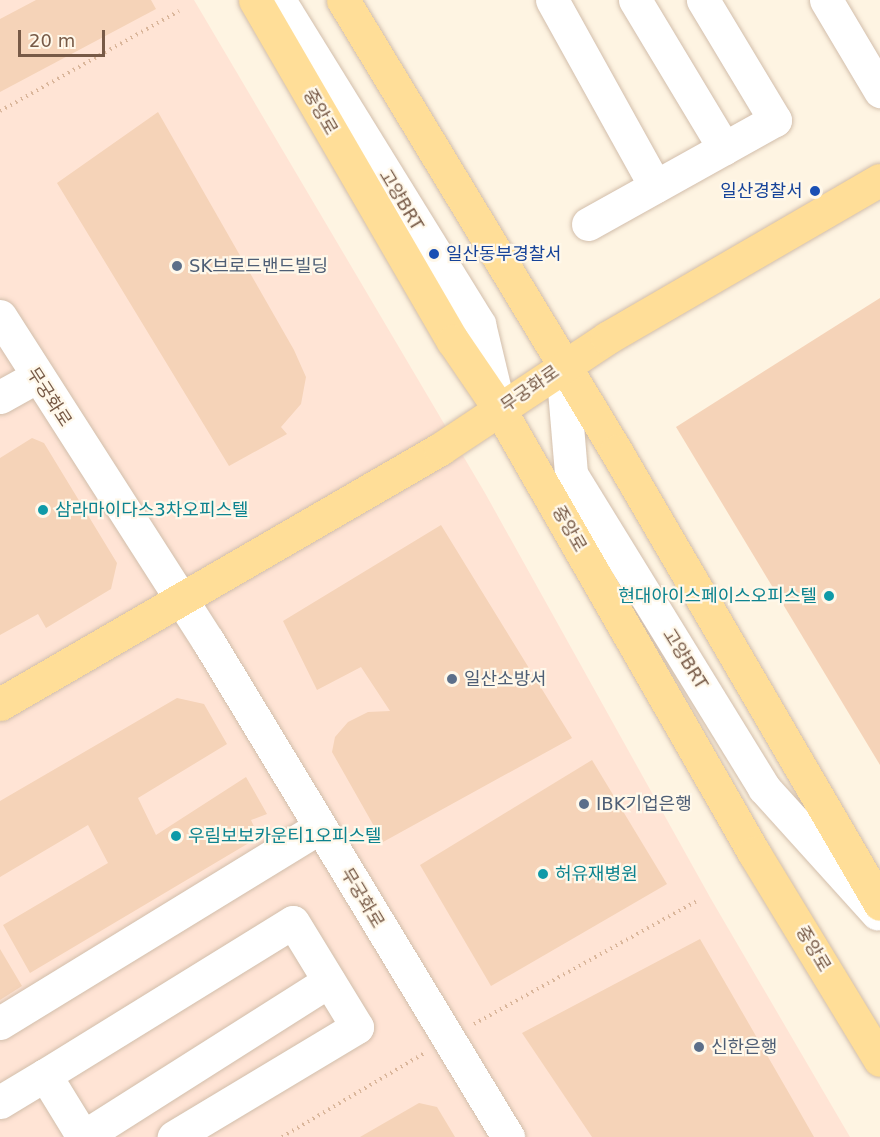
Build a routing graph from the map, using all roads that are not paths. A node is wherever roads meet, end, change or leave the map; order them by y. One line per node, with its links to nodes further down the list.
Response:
1 (255, 0): 17 (main road, 중앙로)
2 (279, 0): 17 (street, 고양BRT)
3 (343, 0): 14 (main road)
4 (552, 0): 11 (street)
5 (635, 0): 9 (street)
6 (703, 0): 9 (street)
7 (826, 0): 8 (street)
8 (880, 91)
9 (724, 148): 11 (street)
10 (880, 180): 14 (main road, 무궁화로)
11 (655, 186): 12 (street)
12 (588, 224)
13 (0, 316): 15 (street, 무궁화로)
14 (562, 366): 17 (main road, 무궁화로); 21 (main road); 22 (street, 고양BRT)
15 (36, 377): 16 (street); 18 (street, 무궁화로)
16 (0, 397)
17 (500, 410): 18 (main road, 무궁화로); 25 (main road, 중앙로)
18 (180, 597): 19 (main road, 무궁화로); 20 (street, 무궁화로)
19 (0, 704)
20 (318, 828): 24 (street); 30 (street, 무궁화로)
21 (880, 904)
22 (880, 917)
23 (329, 981): 26 (street); 28 (street); 29 (street)
24 (0, 1023)
25 (880, 1060)
26 (45, 1075): 27 (street); 28 (street)
27 (0, 1102)
28 (83, 1137)
29 (174, 1137)
30 (508, 1137)

